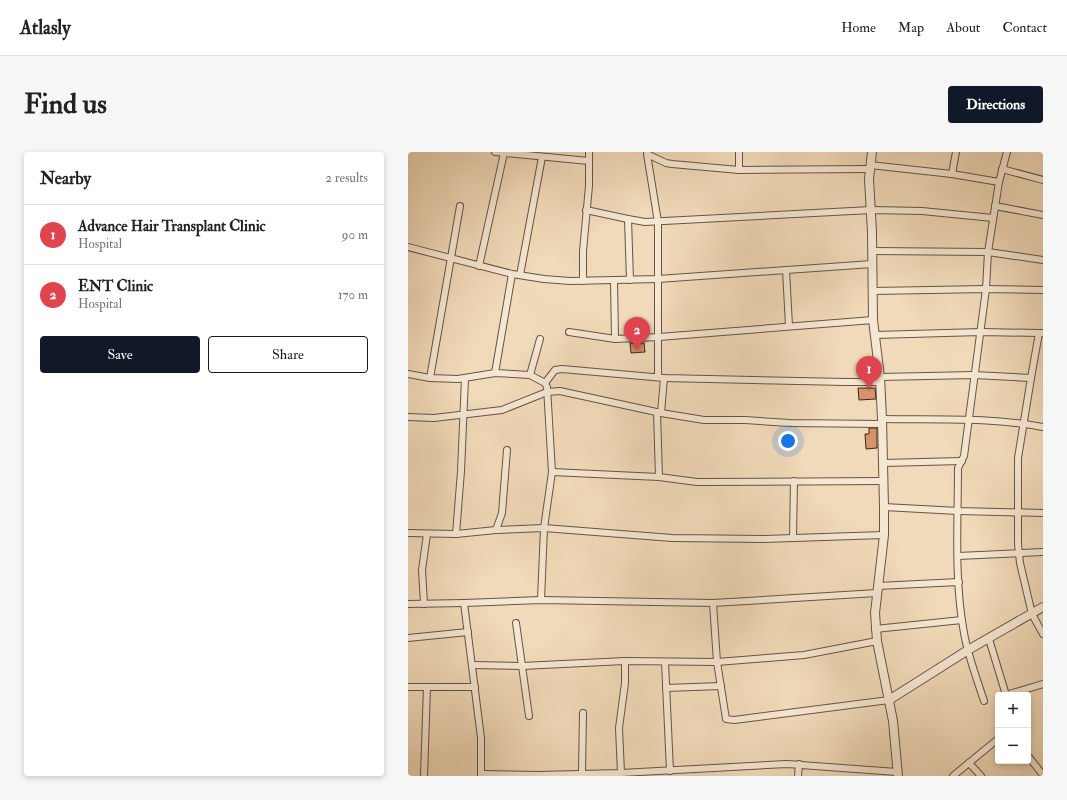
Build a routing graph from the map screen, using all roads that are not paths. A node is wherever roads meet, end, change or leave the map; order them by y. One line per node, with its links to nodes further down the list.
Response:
1 (495, 152): 7 (street)
2 (589, 152): 10 (street)
3 (739, 152): 12 (street)
4 (872, 152): 11 (street)
5 (956, 152): 14 (street)
6 (1007, 152): 13 (street)
7 (504, 153): 8 (street); 31 (street)
8 (530, 154): 9 (street)
9 (542, 157): 10 (street); 34 (street)
10 (589, 161): 19 (street)
11 (870, 167): 12 (street); 14 (street); 20 (street)
12 (739, 170): 24 (street)
13 (1002, 170): 15 (street); 16 (street)
14 (952, 174): 16 (street)
15 (1043, 180)
16 (999, 182): 18 (street)
17 (460, 206): 28 (street)
18 (995, 206): 21 (street); 22 (street)
19 (586, 210): 23 (street); 38 (street)
20 (871, 210): 22 (street); 24 (street); 26 (street)
21 (1043, 215)
22 (993, 218): 27 (street)
23 (628, 219): 24 (street); 36 (street)
24 (658, 222): 37 (street)
25 (408, 247): 28 (street)
26 (872, 251): 27 (street); 30 (street)
27 (988, 252): 29 (street); 39 (street)
28 (451, 258): 31 (street); 56 (street)
29 (1043, 260)
30 (872, 264): 32 (street); 41 (street)
31 (479, 266): 33 (street)
32 (786, 270): 37 (street); 43 (street)
33 (512, 274): 34 (street); 51 (street)
34 (520, 275): 38 (street)
35 (614, 280): 36 (street); 38 (street); 50 (street)
36 (630, 280): 37 (street)
37 (658, 280): 48 (street)
38 (583, 281)
39 (986, 289): 40 (street); 41 (street); 45 (street)
40 (1043, 290)
41 (872, 291): 42 (street)
42 (872, 320): 43 (street); 47 (street)
43 (789, 326): 48 (street)
44 (569, 332): 50 (street)
45 (981, 332): 46 (street); 47 (street); 54 (street)
46 (1041, 333): 58 (street)
47 (875, 335): 59 (street)
48 (658, 337): 50 (street); 55 (street)
49 (540, 339): 53 (street)
50 (614, 339)
51 (495, 373): 53 (street); 57 (street)
52 (408, 374): 56 (street)
53 (530, 375): 60 (street)
54 (974, 375): 58 (street); 59 (street); 65 (street)
55 (661, 377): 59 (street); 60 (street); 62 (street)
56 (430, 378): 57 (street)
57 (465, 378): 63 (street)
58 (1031, 378): 67 (street)
59 (880, 380): 66 (street)
60 (545, 383): 61 (street)
61 (547, 392): 62 (street); 63 (street); 72 (street)
62 (659, 413): 66 (street); 73 (street)
63 (464, 414): 64 (street); 84 (street)
64 (408, 417)
65 (969, 420): 66 (street); 67 (street); 70 (street)
66 (882, 422): 71 (street)
67 (1023, 423): 68 (street); 78 (street)
68 (1043, 427)
69 (507, 450): 81 (street)
70 (962, 461): 71 (street); 77 (street)
71 (883, 463): 75 (street)
72 (552, 472): 73 (street); 80 (street)
73 (659, 477): 74 (street)
74 (794, 481): 75 (street); 86 (street)
75 (883, 481): 76 (street)
76 (884, 507): 77 (street); 85 (street)
77 (958, 511): 78 (street); 89 (street)
78 (1017, 512): 79 (street); 88 (street)
79 (1043, 513)
80 (544, 528): 81 (street); 86 (street); 92 (street)
81 (496, 530): 84 (street)
82 (408, 533): 83 (street)
83 (427, 534): 84 (street); 96 (street)
84 (456, 534)
85 (884, 536): 86 (street); 91 (street)
86 (793, 538)
87 (1043, 552): 88 (street)
88 (1019, 554): 89 (street); 98 (street)
89 (958, 556): 90 (street)
90 (959, 582): 91 (street); 99 (street)
91 (877, 589): 94 (street); 101 (street)
92 (541, 600): 93 (street); 94 (street)
93 (464, 603): 96 (street); 102 (street)
94 (713, 603): 110 (street)
95 (408, 604): 96 (street)
96 (424, 604)
97 (1043, 607): 98 (street)
98 (1032, 614): 103 (street); 105 (street)
99 (962, 620): 101 (street); 107 (street)
100 (516, 623): 112 (street)
101 (875, 629): 106 (street)
102 (468, 632): 104 (street); 111 (street)
103 (1043, 634)
104 (408, 638)
105 (989, 639): 107 (street); 119 (street)
106 (876, 641): 110 (street); 121 (street)
107 (968, 650): 121 (street); 122 (street)
108 (625, 662): 109 (street); 112 (street); 131 (street)
109 (665, 662): 110 (street); 118 (street)
110 (717, 662): 114 (street)
111 (473, 666): 112 (street); 116 (street)
112 (522, 666): 124 (street)
113 (1043, 684): 120 (street)
114 (721, 686): 118 (street); 121 (street)
115 (408, 687): 117 (street)
116 (475, 687): 117 (street); 133 (street)
117 (427, 688): 135 (street)
118 (666, 688): 129 (street)
119 (1005, 692)
120 (1016, 692)
121 (889, 700): 132 (street)
122 (984, 701)
123 (583, 713): 130 (street)
124 (529, 716)
125 (995, 741): 127 (street)
126 (1031, 760): 134 (street)
127 (969, 763): 137 (street); 138 (street)
128 (798, 764): 129 (street); 132 (street); 136 (street)
129 (670, 771): 131 (street)
130 (582, 773): 131 (street); 133 (street)
131 (620, 773)
132 (898, 774)
133 (481, 775)
134 (1043, 775)
135 (424, 776)
136 (798, 776)
137 (953, 776)
138 (981, 776)

